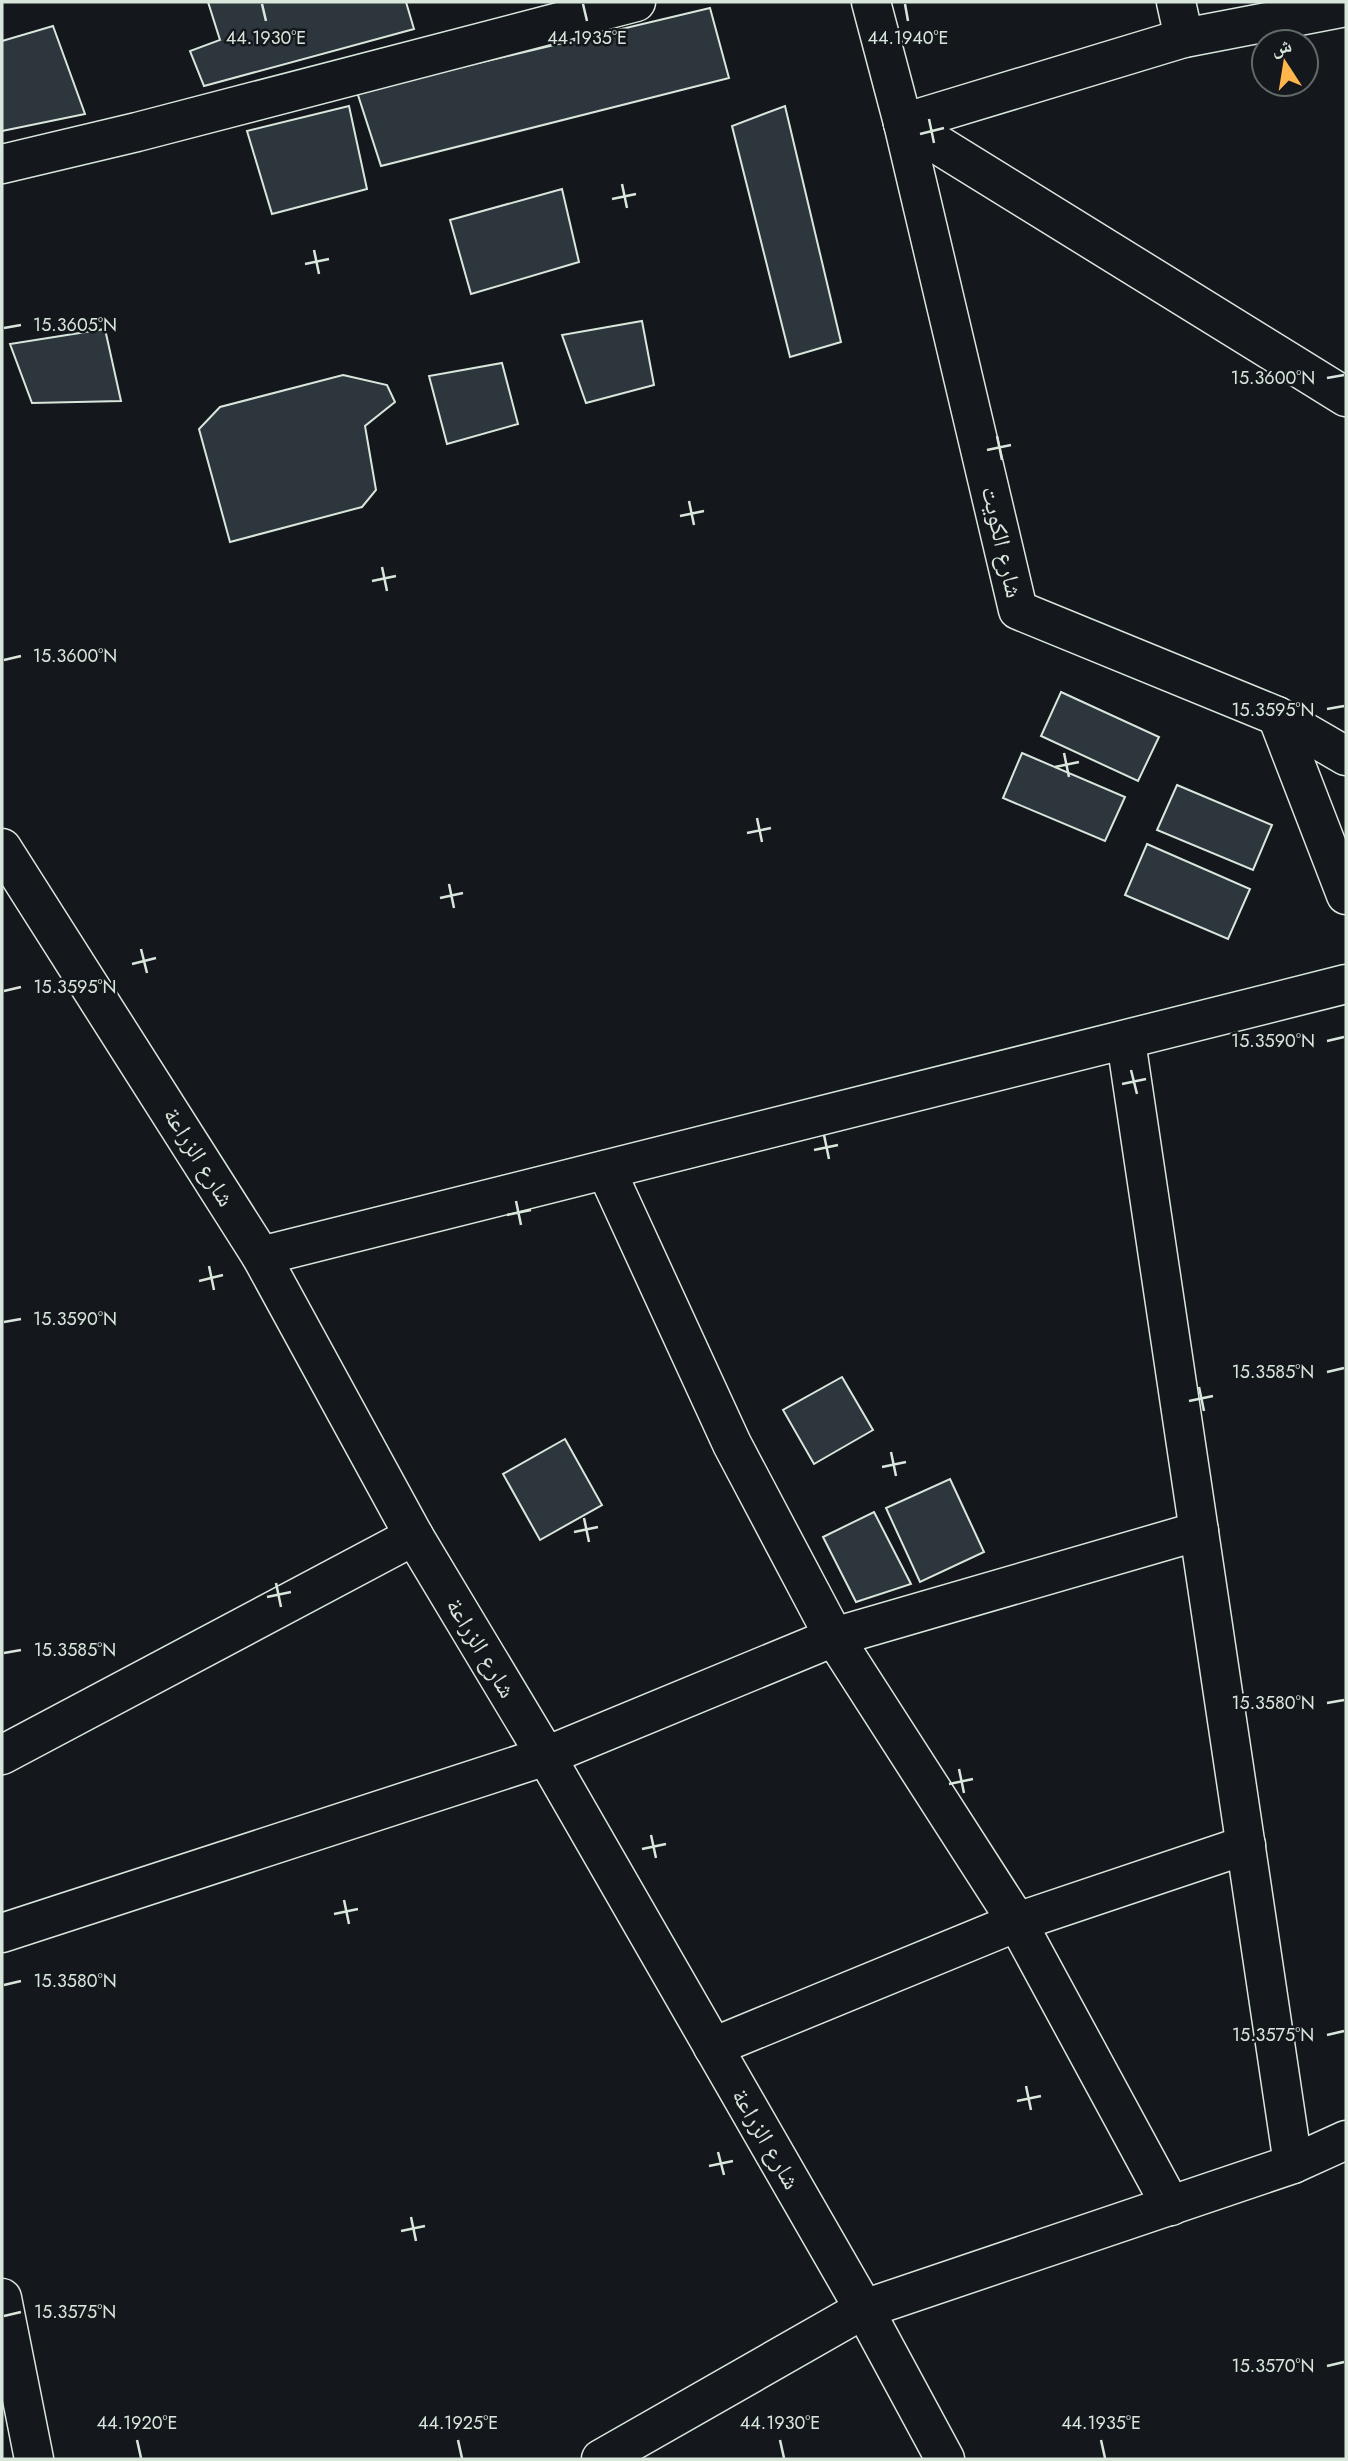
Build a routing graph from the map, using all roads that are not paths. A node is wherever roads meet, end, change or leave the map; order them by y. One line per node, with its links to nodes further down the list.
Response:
1 (636, 2): 7 (street)
2 (871, 2): 6 (street, شارع الكويت)
3 (1176, 2): 5 (street)
4 (1346, 7): 5 (street)
5 (1184, 38): 6 (street)
6 (903, 123): 8 (street); 9 (street, شارع الكويت)
7 (2, 164)
8 (1346, 397)
9 (1277, 716): 10 (street, شارع الكويت); 12 (street)
10 (1346, 756)
11 (2, 848): 16 (street, شارع الزراعة)
12 (1346, 895)
13 (1346, 984): 14 (street)
14 (1126, 1041): 15 (street); 17 (street)
15 (606, 1170): 16 (street); 19 (street)
16 (261, 1256): 18 (street, شارع الزراعة)
17 (1199, 1531): 19 (street); 22 (street)
18 (414, 1536): 20 (street); 21 (street, شارع الزراعة)
19 (834, 1637): 21 (street); 23 (street)
20 (2, 1755)
21 (546, 1756): 24 (street); 25 (street, شارع الزراعة)
22 (1246, 1844): 23 (street); 27 (street)
23 (1017, 1922): 25 (street); 28 (street)
24 (2, 1933)
25 (713, 2047): 30 (street, شارع الزراعة)
26 (1346, 2140): 27 (street)
27 (1293, 2164): 28 (street)
28 (1171, 2206): 30 (street)
29 (2, 2298): 31 (street)
30 (864, 2309): 32 (street); 33 (street, شارع الزراعة)
31 (34, 2459)
32 (601, 2459)
33 (945, 2459)

